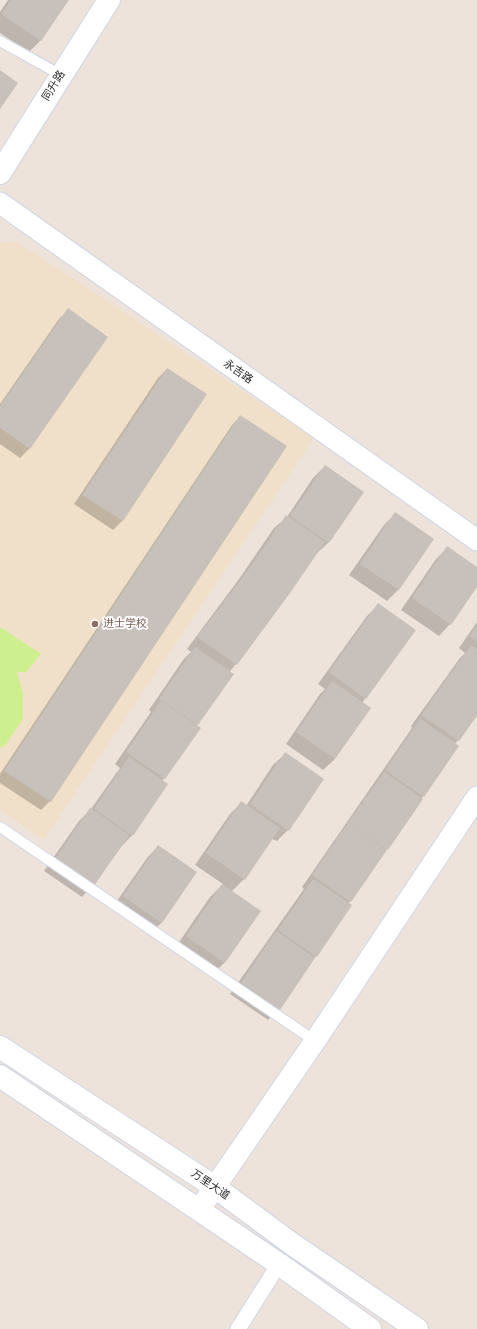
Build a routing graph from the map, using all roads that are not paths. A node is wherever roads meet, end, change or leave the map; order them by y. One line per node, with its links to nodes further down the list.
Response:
1 (109, 0): 3 (main road, 同升路)
2 (0, 41): 3 (lane)
3 (61, 75): 4 (main road, 同升路)
4 (0, 173)
5 (0, 204): 6 (street, 永吉路)
6 (477, 540)
7 (477, 797): 9 (street)
8 (0, 827): 9 (lane)
9 (315, 1041): 12 (street)
10 (0, 1047): 12 (main road, 万里大道)
11 (0, 1076): 13 (main road)
12 (215, 1188): 13 (street); 17 (main road, 万里大道)
13 (199, 1210): 14 (main road)
14 (280, 1264): 15 (street); 16 (main road)
15 (238, 1329)
16 (370, 1329)
17 (417, 1329)

